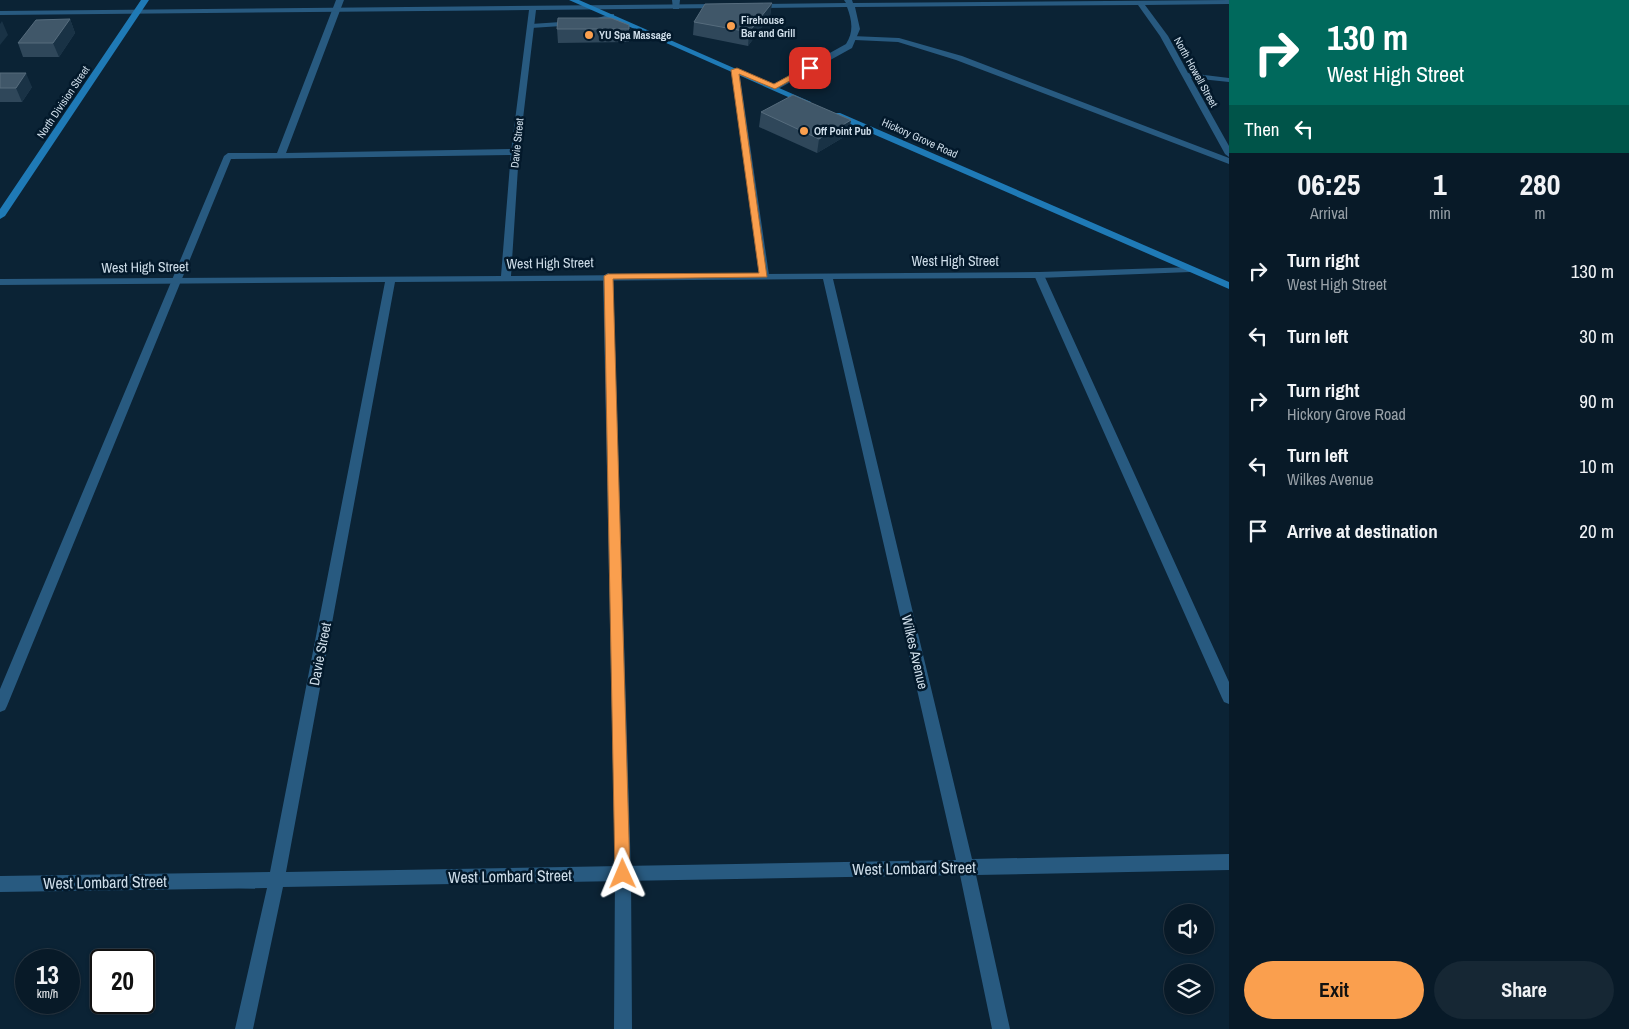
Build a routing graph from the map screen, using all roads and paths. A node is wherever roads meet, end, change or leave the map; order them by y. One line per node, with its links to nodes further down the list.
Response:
1 (145, 0): 15 (main road, North Division Street)
2 (340, 0): 14 (street)
3 (574, 0): 12 (main road)
4 (1156, 1): 7 (street); 9 (street)
5 (849, 2): 6 (street); 11 (street); 19 (street)
6 (1000, 2): 9 (street)
7 (1229, 2)
8 (676, 3): 10 (street); 12 (street)
9 (1140, 3): 21 (street, North Howell Street)
10 (725, 6)
11 (744, 6)
12 (590, 7): 13 (street); 17 (main road)
13 (533, 8): 14 (street); 18 (street, Davie Street)
14 (336, 10): 15 (street); 27 (street)
15 (137, 12): 16 (street); 30 (main road, North Division Street)
16 (0, 13)
17 (611, 16): 18 (street); 20 (main road)
18 (531, 26): 26 (street, Davie Street)
19 (855, 38): 23 (street); 29 (street)
20 (735, 70): 23 (main road); 32 (street)
21 (1185, 75): 22 (street); 28 (street, North Howell Street)
22 (1229, 80)
23 (775, 87): 24 (main road)
24 (820, 107)
25 (829, 111): 31 (main road, Hickory Grove Road)
26 (515, 152): 27 (street); 36 (street, Davie Street)
27 (281, 154): 38 (street)
28 (1229, 154)
29 (1229, 161)
30 (0, 216)
31 (1190, 269): 34 (street, West High Street); 40 (main road, Hickory Grove Road)
32 (764, 275): 33 (street, West High Street); 35 (street, West High Street)
33 (827, 275): 34 (street, West High Street); 44 (street, Wilkes Avenue)
34 (1039, 275): 41 (street)
35 (608, 276): 36 (street, West High Street); 45 (street)
36 (506, 277): 37 (street, West High Street)
37 (391, 278): 38 (street, West High Street); 46 (street, Davie Street)
38 (178, 280): 39 (street, West High Street); 42 (street)
39 (0, 282)
40 (1229, 286)
41 (1229, 698)
42 (0, 706)
43 (1229, 862): 44 (street, West Lombard Street)
44 (966, 867): 45 (street, West Lombard Street); 50 (street, Wilkes Avenue)
45 (623, 874): 46 (street, West Lombard Street); 49 (street)
46 (277, 880): 47 (street, West Lombard Street); 48 (street, Davie Street)
47 (0, 884)
48 (244, 1029)
49 (623, 1029)
50 (1001, 1029)

